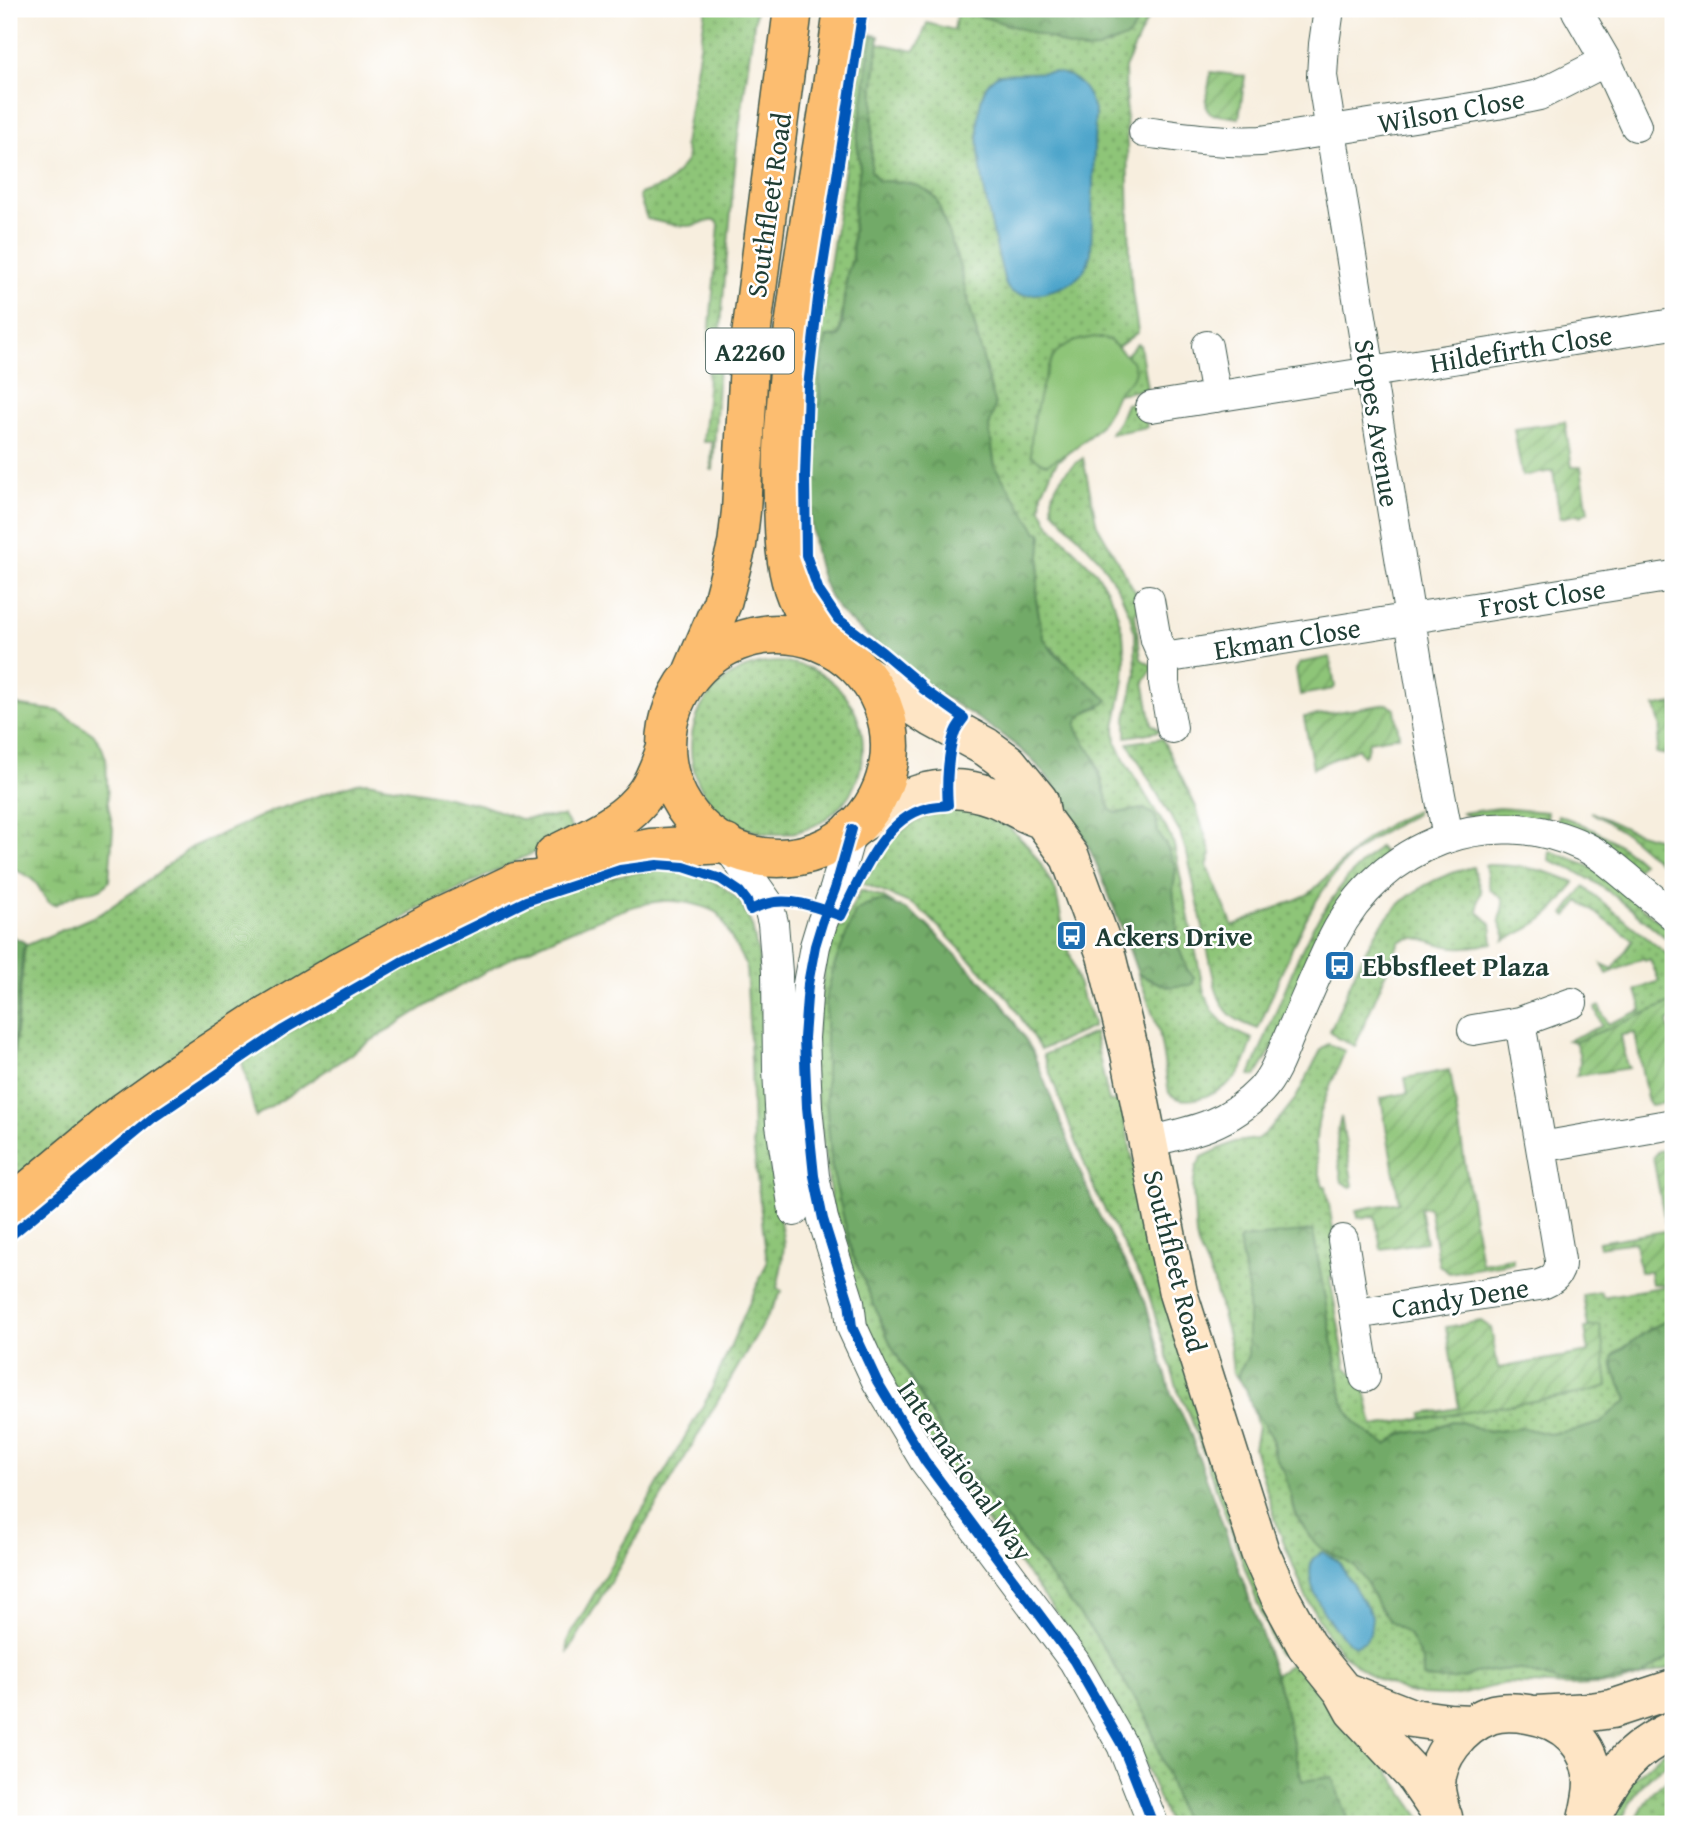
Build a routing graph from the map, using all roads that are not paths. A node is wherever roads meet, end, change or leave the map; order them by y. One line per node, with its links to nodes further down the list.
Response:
1 (793, 9): 19 (main road, Southfleet Road / A2260)
2 (844, 9): 18 (main road, Southfleet Road / A2260)
3 (1329, 9): 7 (street, Stopes Avenue)
4 (1577, 11): 5 (street)
5 (1606, 61): 6 (street); 7 (street, Wilson Close)
6 (1636, 126)
7 (1330, 130): 8 (street, Wilson Close); 11 (street, Stopes Avenue)
8 (1144, 132)
9 (1673, 324): 11 (street, Hildefirth Close)
10 (1207, 346): 12 (street)
11 (1370, 372): 12 (street, Hildefirth Close); 16 (street, Stopes Avenue)
12 (1216, 397): 13 (street, Hildefirth Close)
13 (1151, 407)
14 (1673, 576): 16 (street, Frost Close)
15 (1149, 600): 17 (street)
16 (1411, 619): 17 (street, Ekman Close); 24 (street, Stopes Avenue)
17 (1164, 658): 20 (street)
18 (854, 664): 19 (main road, A2260); 22 (main road, Southfleet Road); 23 (main road, A2260)
19 (686, 686): 21 (main road, A2260)
20 (1172, 728)
21 (665, 751): 25 (main road, A2260); 26 (main road, A2260)
22 (1042, 818): 23 (main road); 32 (main road, Southfleet Road)
23 (852, 829): 25 (main road, A2260); 45 (street, International Way)
24 (1448, 837): 27 (street); 32 (street)
25 (726, 844): 26 (main road, A2260); 35 (street)
26 (516, 882): 34 (main road, A2260)
27 (1673, 915)
28 (1572, 1003): 29 (street)
29 (1520, 1023): 30 (street); 33 (street, Candy Dene)
30 (1473, 1030)
31 (1673, 1124): 33 (street)
32 (1147, 1142): 40 (main road, Southfleet Road)
33 (1541, 1147): 37 (street, Candy Dene)
34 (9, 1207)
35 (794, 1211)
36 (1343, 1240): 37 (street, Candy Dene)
37 (1356, 1314): 38 (street, Candy Dene)
38 (1365, 1377)
39 (1673, 1689): 41 (main road)
40 (1343, 1691): 42 (main road, Southfleet Road); 44 (main road, Southfleet Road)
41 (1534, 1715): 42 (main road); 46 (main road)
42 (1472, 1724): 44 (main road)
43 (1673, 1730): 46 (main road)
44 (1444, 1821)
45 (1153, 1824)
46 (1586, 1824)

